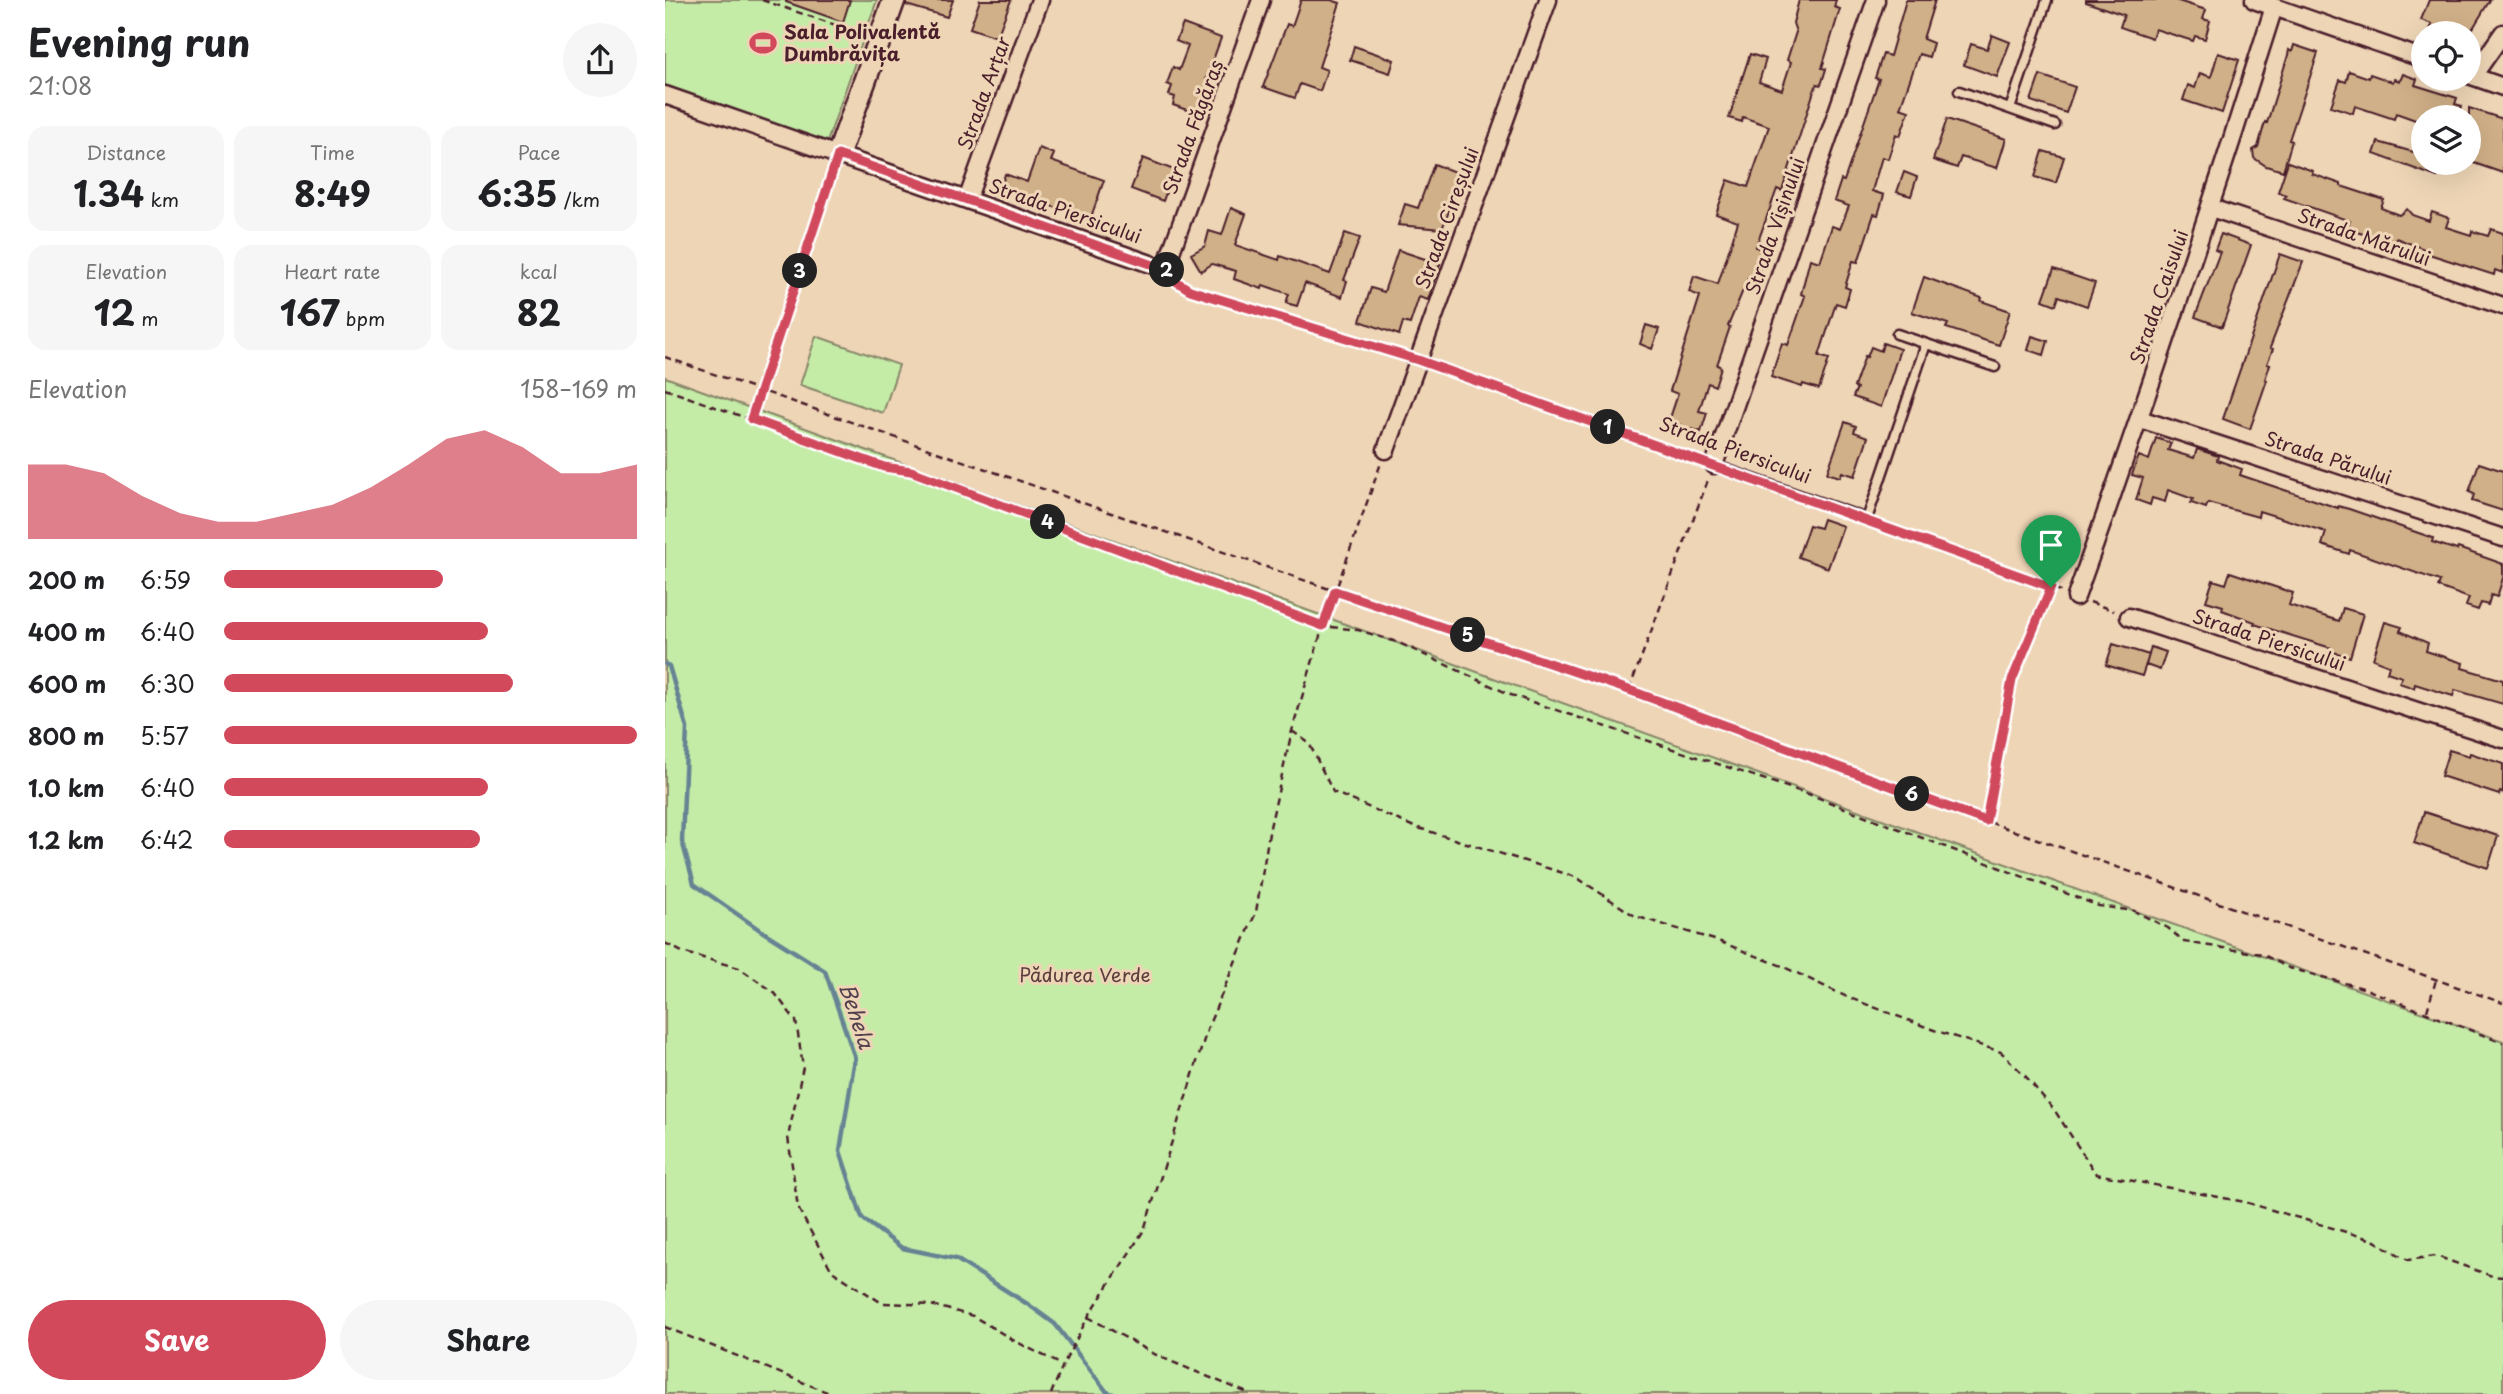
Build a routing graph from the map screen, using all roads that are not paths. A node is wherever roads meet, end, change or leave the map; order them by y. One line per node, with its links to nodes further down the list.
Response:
1 (894, 0): 18 (street)
2 (1039, 0): 19 (street, Strada Arțar)
3 (1261, 0): 21 (street, Strada Făgăraș)
4 (1548, 0): 27 (street, Strada Cireșului)
5 (1876, 0): 28 (street, Strada Vișinului)
6 (2047, 0): 16 (lane)
7 (2254, 0): 8 (street)
8 (2274, 7): 10 (street); 20 (street, Strada Caisului)
9 (2503, 33): 11 (street)
10 (2411, 54)
11 (2481, 62)
12 (2481, 79): 13 (street)
13 (2503, 87)
14 (1959, 92): 16 (lane)
15 (665, 95): 18 (street, Strada Piersicului)
16 (2010, 109): 17 (lane)
17 (2055, 124)
18 (838, 155): 19 (street, Strada Piersicului)
19 (967, 200): 21 (street, Strada Piersicului)
20 (2211, 208): 22 (street, Strada Mărului); 26 (street, Strada Caisului)
21 (1165, 269)
22 (2503, 306)
23 (1897, 334): 24 (lane)
24 (1926, 344): 25 (lane); 28 (lane, Strada Piersicului)
25 (1995, 367)
26 (2140, 419): 29 (street, Strada Părului); 30 (street, Strada Caisului)
27 (1386, 450)
28 (1714, 465)
29 (2503, 538)
30 (2076, 597)
31 (2129, 617): 32 (street, Strada Piersicului)
32 (2503, 739)

